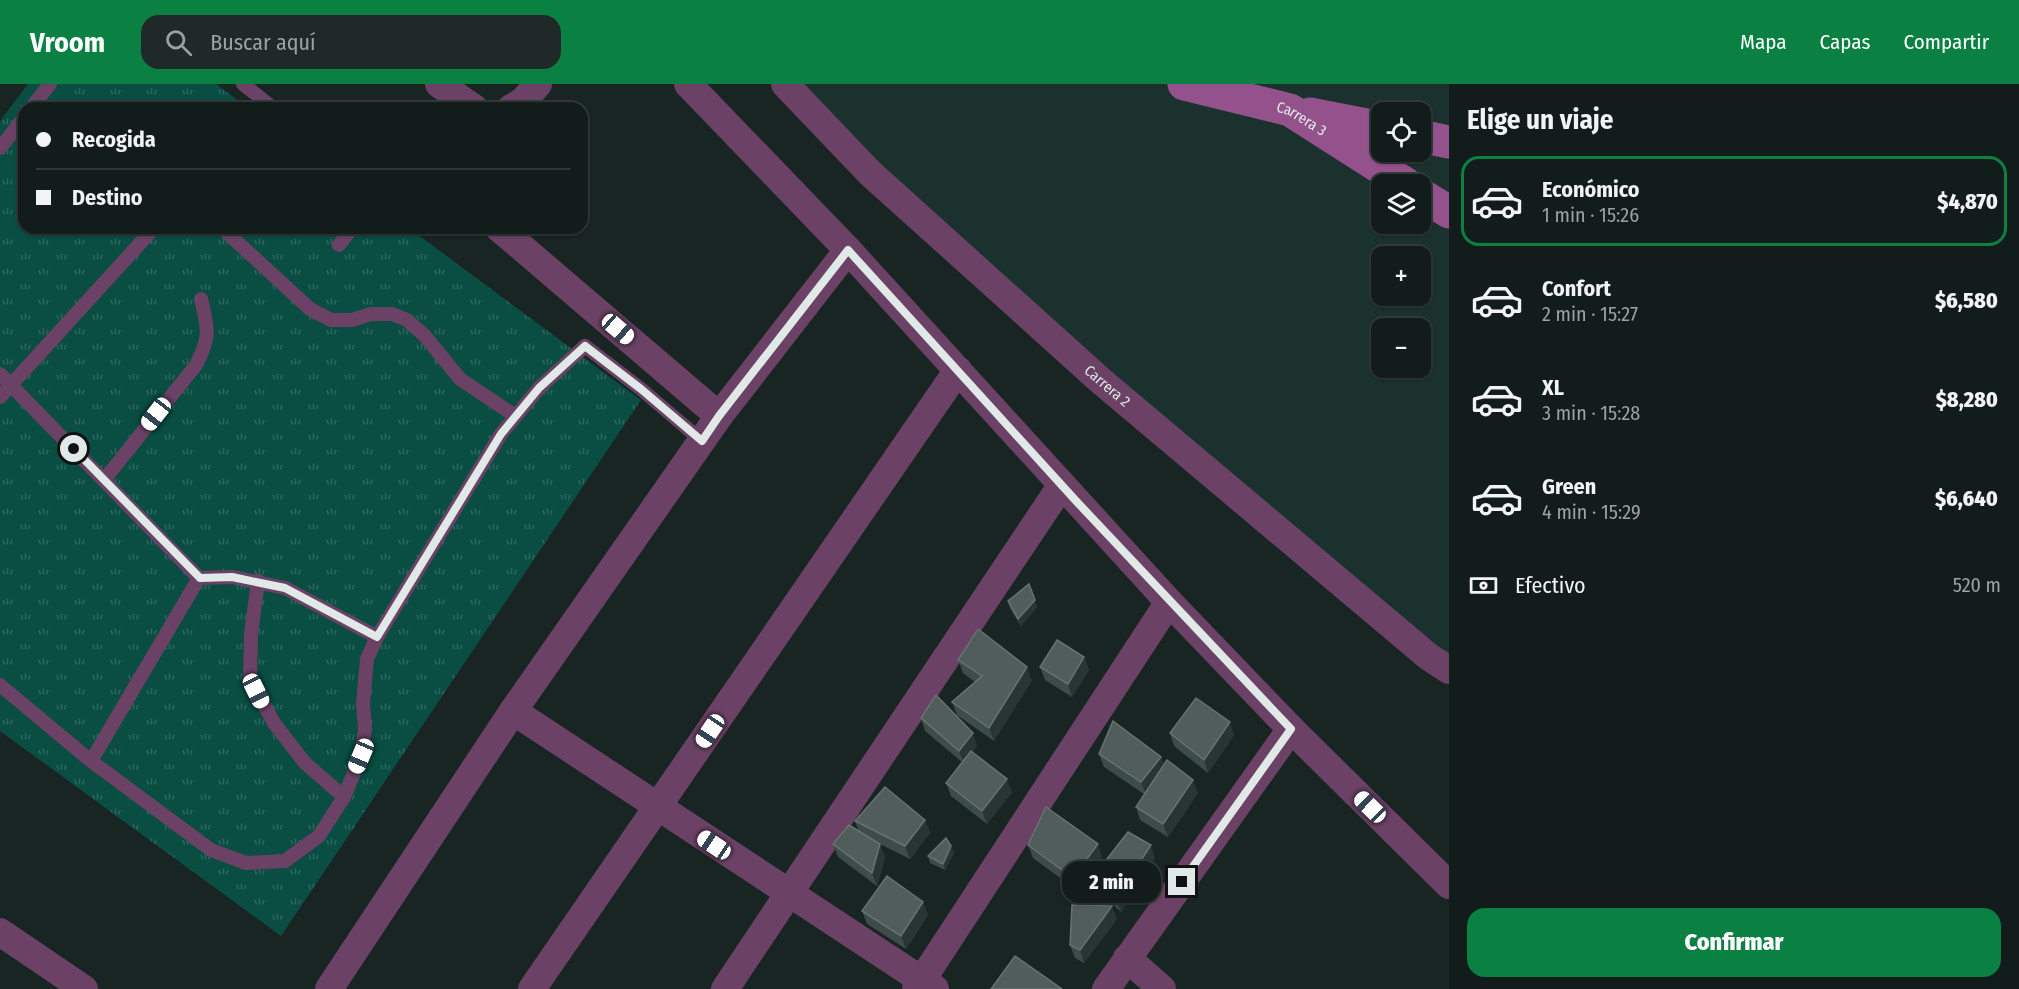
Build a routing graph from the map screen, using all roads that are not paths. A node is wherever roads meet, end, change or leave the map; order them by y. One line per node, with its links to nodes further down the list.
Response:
1 (50, 84): 8 (lane)
2 (243, 84): 9 (lane)
3 (439, 84): 10 (street)
4 (538, 84): 11 (street)
5 (688, 84): 26 (street)
6 (785, 84): 41 (street, Carrera 2)
7 (1184, 84): 12 (street, Carrera 3)
8 (36, 102)
9 (263, 102)
10 (465, 102)
11 (521, 102)
12 (1290, 110): 14 (street); 18 (street, Carrera 3)
13 (18, 126): 17 (lane)
14 (1371, 126)
15 (1431, 138): 16 (street)
16 (1449, 142)
17 (0, 148)
18 (1390, 174)
19 (1431, 201): 20 (street)
20 (1449, 212)
21 (149, 234): 30 (lane)
22 (229, 234): 32 (lane)
23 (347, 234): 25 (lane)
24 (506, 234): 33 (street)
25 (339, 245)
26 (848, 250): 28 (street); 33 (street)
27 (201, 299): 35 (lane)
28 (958, 370): 36 (street); 47 (street)
29 (0, 374): 30 (lane)
30 (12, 385): 31 (lane); 35 (lane)
31 (0, 397)
32 (514, 415): 34 (lane); 40 (lane)
33 (719, 416): 34 (street)
34 (702, 441): 43 (street)
35 (104, 480): 37 (lane)
36 (1061, 486): 39 (street); 49 (street)
37 (200, 578): 38 (lane); 45 (lane)
38 (258, 581): 40 (lane); 46 (lane)
39 (1169, 602): 44 (street); 52 (street)
40 (377, 637): 46 (lane)
41 (1449, 670)
42 (0, 685): 45 (lane)
43 (513, 711): 47 (street); 54 (street)
44 (1291, 729): 48 (street); 51 (street)
45 (91, 761): 46 (lane)
46 (344, 798)
47 (658, 807): 49 (street); 55 (street)
48 (1449, 885)
49 (789, 894): 52 (street); 56 (street)
50 (0, 932): 53 (street)
51 (1127, 958): 57 (street); 58 (street)
52 (924, 986)
53 (84, 989)
54 (329, 989)
55 (532, 989)
56 (725, 989)
57 (1106, 989)
58 (1162, 989)

